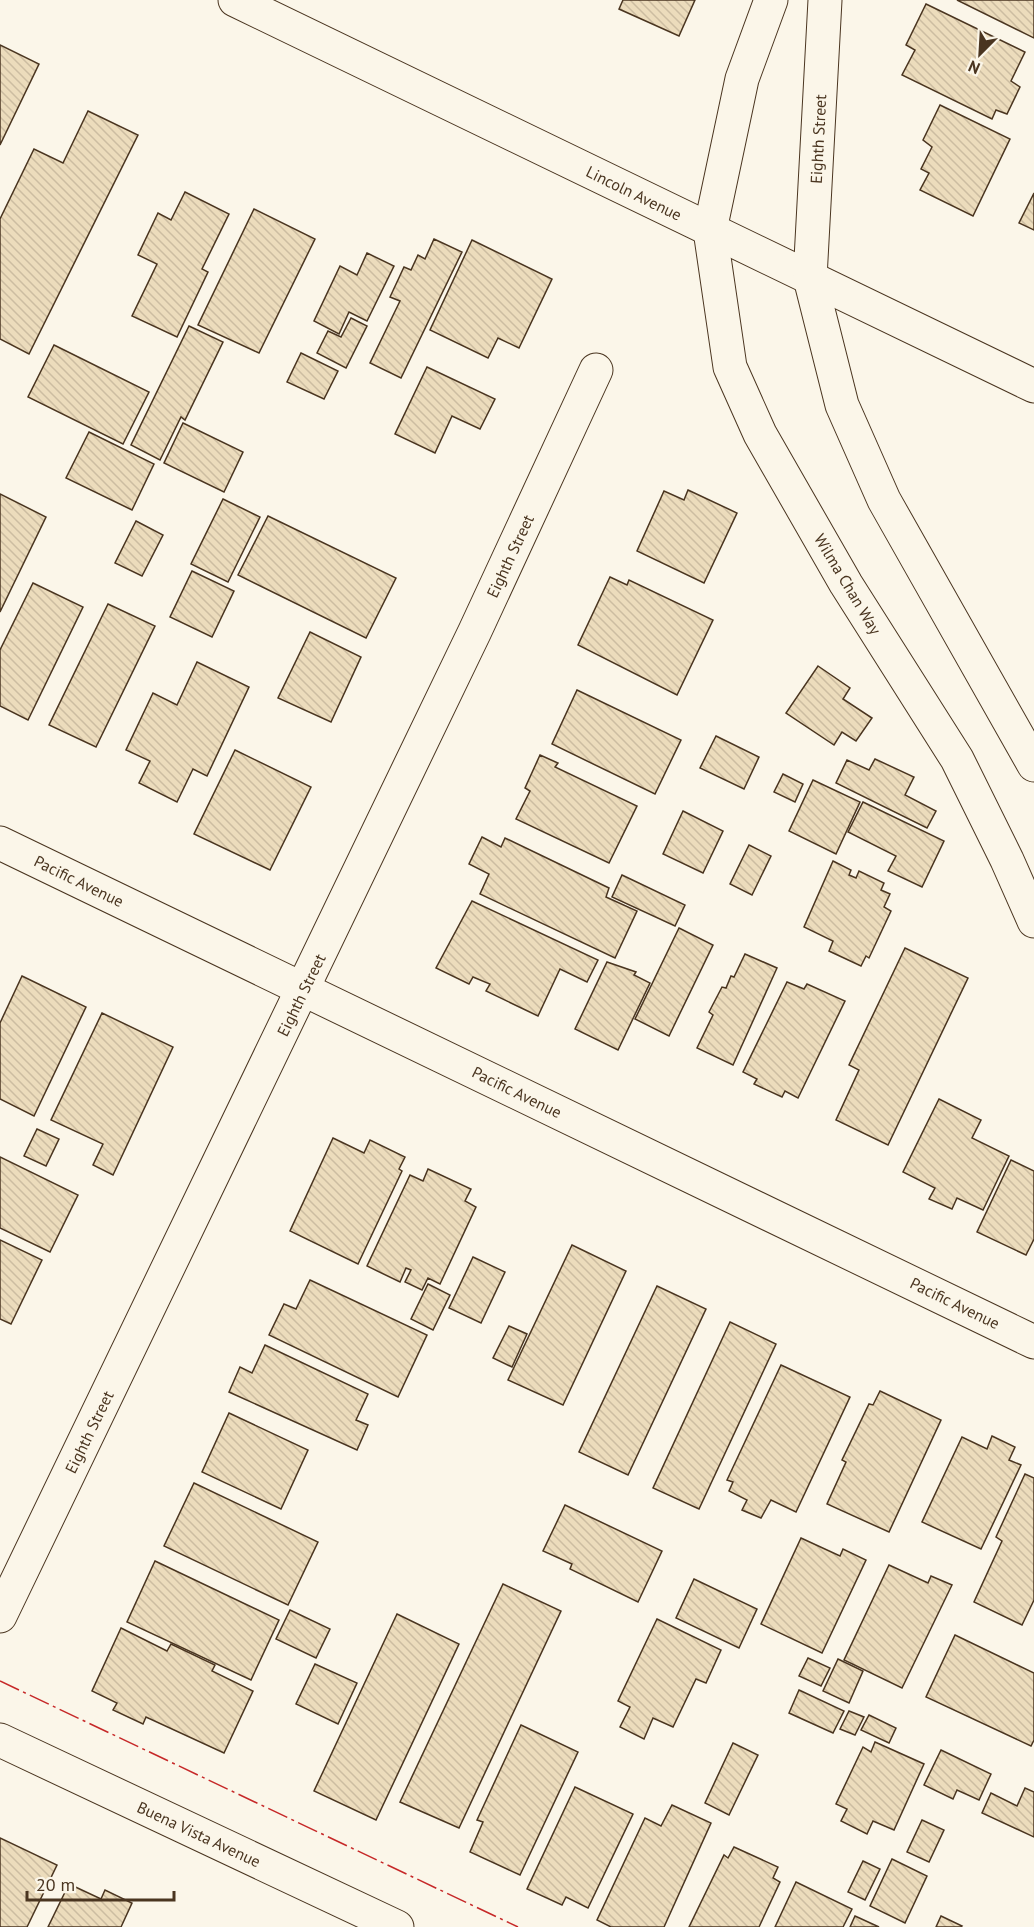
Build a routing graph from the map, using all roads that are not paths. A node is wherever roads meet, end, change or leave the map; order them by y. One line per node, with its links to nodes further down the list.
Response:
1 (235, 0): 4 (street, Lincoln Avenue)
2 (771, 0): 4 (street)
3 (825, 0): 5 (street, Eighth Street)
4 (710, 230): 5 (street, Lincoln Avenue); 10 (street, Wilma Chan Way)
5 (810, 278): 7 (street, Lincoln Avenue); 8 (street)
6 (596, 370): 11 (street, Eighth Street)
7 (1034, 386)
8 (1034, 765)
9 (0, 843): 11 (street, Pacific Avenue)
10 (1034, 921)
11 (303, 990): 12 (street, Pacific Avenue); 13 (street, Eighth Street)
12 (1034, 1342)
13 (0, 1616)
14 (0, 1740): 15 (street, Buena Vista Avenue)
15 (397, 1927)

